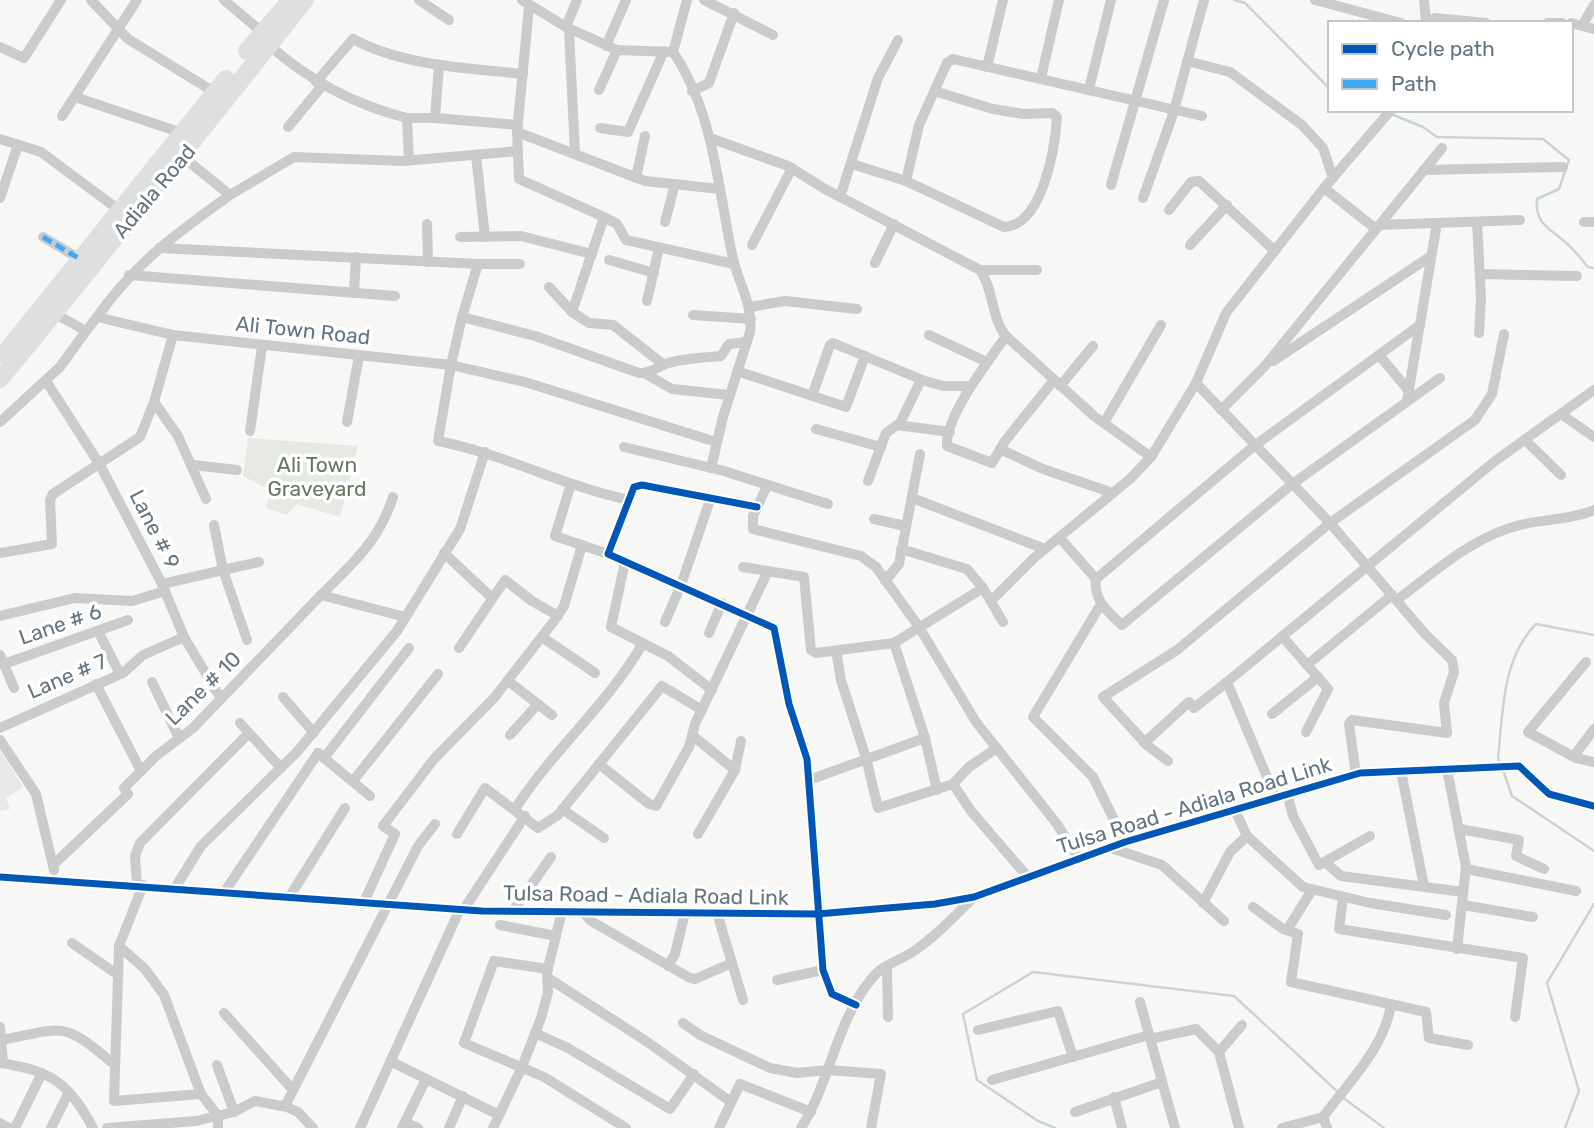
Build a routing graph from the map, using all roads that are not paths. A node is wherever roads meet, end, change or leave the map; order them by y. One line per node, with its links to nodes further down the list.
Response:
1 (61, 0): 33 (street)
2 (91, 0): 29 (street)
3 (137, 0): 29 (street)
4 (223, 0): 31 (street)
5 (291, 0): 31 (main road)
6 (305, 0): 31 (main road, Adiala Road)
7 (419, 0): 22 (street)
8 (577, 0): 28 (street)
9 (626, 0): 34 (street)
10 (687, 0): 35 (street)
11 (704, 0): 21 (street)
12 (1003, 0): 38 (street)
13 (1059, 0): 40 (street)
14 (1111, 0): 42 (street)
15 (1164, 0): 48 (street)
16 (1204, 0): 36 (street)
17 (1315, 0): 23 (street)
18 (1424, 0): 24 (street)
19 (526, 3): 28 (street); 39 (street)
20 (1594, 5): 27 (street)
21 (734, 13): 30 (street); 44 (street)
22 (449, 20)
23 (1394, 21)
24 (1425, 21)
25 (1428, 21): 26 (street)
26 (1466, 21)
27 (1583, 26)
28 (567, 28): 34 (street); 65 (street)
29 (119, 31): 46 (street); 47 (street)
30 (773, 35)
31 (265, 38): 41 (street); 46 (main road, Adiala Road)
32 (898, 40): 69 (street)
33 (0, 47)
34 (612, 48): 35 (street); 43 (street)
35 (668, 52): 44 (street); 57 (street)
36 (1187, 61): 49 (street); 74 (street)
37 (439, 65): 39 (street); 41 (street); 54 (street)
38 (987, 67): 40 (street); 45 (street)
39 (523, 74): 56 (street)
40 (1041, 78): 42 (street)
41 (319, 84): 53 (street); 55 (street)
42 (1089, 89): 48 (street)
43 (599, 90)
44 (692, 91): 60 (street)
45 (934, 91): 75 (street); 75 (street)
46 (220, 95): 58 (main road, Adiala Road)
47 (75, 97): 51 (street); 58 (street)
48 (1137, 99): 49 (street); 77 (street)
49 (1174, 109): 52 (street); 83 (street)
50 (1389, 114): 74 (street)
51 (62, 116)
52 (1202, 116)
53 (407, 118): 54 (street); 68 (street)
54 (435, 118): 56 (street)
55 (288, 127)
56 (517, 128): 64 (street); 65 (street)
57 (600, 128)
58 (190, 136): 67 (main road, Adiala Road); 86 (main road)
59 (645, 136): 73 (street)
60 (710, 138): 71 (street); 79 (street)
61 (0, 139): 62 (street)
62 (18, 145): 82 (street); 86 (street)
63 (1442, 148): 72 (street)
64 (518, 151): 66 (street); 87 (street)
65 (575, 154): 73 (street)
66 (476, 155): 68 (street); 97 (street)
67 (183, 157): 80 (street); 86 (main road, Adiala Road)
68 (409, 160): 80 (street)
69 (852, 164): 75 (street); 81 (street)
70 (1563, 167): 72 (street)
71 (792, 168): 81 (street); 99 (street)
72 (1424, 170): 94 (street)
73 (636, 178): 76 (street)
74 (1334, 178): 78 (street)
75 (906, 181)
76 (675, 184): 79 (street); 89 (street)
77 (1111, 185)
78 (1324, 188): 94 (street); 102 (street)
79 (720, 189): 112 (street)
80 (230, 195): 100 (street)
81 (840, 197): 92 (street)
82 (0, 198)
83 (1143, 198)
84 (1227, 205): 85 (street); 98 (street); 102 (street)
85 (1169, 210)
86 (125, 215): 106 (main road); 125 (main road, Adiala Road)
87 (604, 217): 101 (street); 103 (street)
88 (1520, 220): 90 (street)
89 (665, 222)
90 (1477, 222): 91 (street); 116 (street)
91 (1437, 223): 94 (street); 104 (street)
92 (894, 224): 109 (street); 113 (street)
93 (427, 225): 108 (street)
94 (1378, 227): 149 (street)
95 (43, 237): 106 (street)
96 (460, 237): 97 (street)
97 (485, 237): 103 (street)
98 (1190, 245)
99 (752, 246)
100 (159, 247): 105 (street); 117 (street)
101 (659, 248): 112 (street); 115 (street)
102 (1275, 251): 157 (street)
103 (592, 254): 126 (street)
104 (1431, 256): 132 (street); 149 (street)
105 (356, 257): 108 (street); 120 (street)
106 (80, 259): 145 (main road)
107 (609, 260): 115 (street)
108 (428, 262): 110 (street)
109 (875, 263)
110 (478, 264): 111 (street); 129 (street)
111 (520, 264)
112 (734, 264): 123 (street)
113 (980, 270): 114 (street); 138 (street)
114 (1037, 270)
115 (654, 272): 122 (street)
116 (1480, 274): 118 (street); 134 (street)
117 (129, 275): 120 (street); 128 (street)
118 (1577, 276)
119 (549, 287): 126 (street)
120 (354, 293): 121 (street)
121 (394, 296)
122 (647, 301)
123 (750, 307): 124 (street); 130 (street)
124 (857, 309)
125 (52, 312): 133 (street); 153 (main road, Adiala Road)
126 (572, 312): 148 (street)
127 (694, 315): 130 (street)
128 (97, 317): 133 (street); 136 (street, Ali Town Road)
129 (461, 317): 147 (street); 151 (street)
130 (751, 319): 139 (street)
131 (1161, 325): 168 (street)
132 (1420, 325): 142 (street); 162 (street)
133 (86, 331): 155 (street)
134 (1479, 333)
135 (1504, 334): 202 (street)
136 (173, 335): 140 (street, Ali Town Road); 163 (street)
137 (929, 335): 146 (street)
138 (1006, 337): 146 (street); 156 (street)
139 (747, 342): 148 (street); 150 (street)
140 (262, 346): 143 (street, Ali Town Road); 171 (street)
141 (1093, 346): 156 (street)
142 (1379, 355): 162 (street); 176 (street)
143 (359, 356): 147 (street, Ali Town Road); 167 (street)
144 (866, 356): 154 (street); 161 (street); 161 (street)
145 (0, 360)
146 (987, 362): 158 (street)
147 (451, 365): 175 (street, Ali Town Road); 180 (street)
148 (664, 365): 151 (street)
149 (1264, 367): 164 (street)
150 (737, 371): 160 (street); 161 (street)
151 (646, 374): 160 (street)
152 (1440, 377): 162 (street)
153 (0, 379)
154 (921, 380): 158 (street); 169 (street)
155 (46, 381): 166 (street); 184 (street, Lane # 9)
156 (1057, 383): 168 (street); 179 (street)
157 (1196, 383): 164 (street); 182 (street)
158 (970, 386): 172 (street)
159 (1594, 390): 165 (street)
160 (729, 395): 175 (street)
161 (812, 396)
162 (1408, 396): 190 (street)
163 (154, 402): 183 (street); 184 (street)
164 (1221, 410): 176 (street)
165 (1561, 414): 173 (street); 174 (street)
166 (0, 422)
167 (347, 422)
168 (1104, 424): 182 (street)
169 (897, 425): 172 (street); 178 (street)
170 (816, 429): 178 (street)
171 (250, 431)
172 (950, 432): 179 (street)
173 (1594, 437)
174 (1525, 440): 187 (street); 214 (street)
175 (716, 442): 185 (street)
176 (1254, 446): 190 (street); 218 (street)
177 (624, 447): 185 (street)
178 (881, 447): 188 (street)
179 (1000, 449): 192 (street)
180 (485, 453): 189 (street); 210 (street)
181 (920, 454): 194 (street)
182 (1151, 457): 192 (street)
183 (193, 465): 186 (street); 195 (street)
184 (100, 466): 209 (street); 221 (street, Lane # 9)
185 (710, 468): 191 (street)
186 (237, 470)
187 (1561, 475)
188 (868, 481)
189 (570, 484): 196 (street); 206 (street)
190 (1291, 485): 202 (street); 228 (street)
191 (767, 486): 198 (street); 199 (street)
192 (1114, 493): 205 (street)
193 (393, 497): 223 (street, Lane # 10)
194 (912, 498): 204 (street); 208 (street)
195 (206, 499)
196 (629, 500): 197 (street); 211 (street)
197 (710, 500): 199 (street); 220 (street)
198 (828, 504)
199 (757, 507): 219 (street)
200 (1594, 510): 224 (street)
201 (874, 519): 204 (street)
202 (1331, 523): 214 (street); 280 (street)
203 (214, 525): 216 (street)
204 (905, 526): 207 (street)
205 (1060, 538): 208 (street); 218 (street)
206 (582, 545): 211 (street); 231 (street)
207 (901, 549): 219 (street); 222 (street)
208 (1045, 549): 226 (street)
209 (0, 553)
210 (444, 554): 225 (street); 232 (street)
211 (608, 554): 213 (street)
212 (259, 562): 216 (street)
213 (625, 562): 220 (street); 243 (street)
214 (1366, 566): 224 (street); 239 (street)
215 (743, 567): 217 (street)
216 (223, 570): 221 (street); 242 (street)
217 (767, 573): 229 (street); 247 (street)
218 (1096, 579): 228 (street)
219 (885, 580): 236 (street)
220 (681, 585): 227 (street); 234 (street)
221 (163, 587): 230 (street); 240 (street, Lane # 9)
222 (983, 588): 226 (street); 236 (street)
223 (321, 595): 232 (street); 262 (street, Lane # 10)
224 (1395, 597): 250 (street); 293 (street)
225 (492, 598): 231 (street); 246 (street)
226 (991, 601): 235 (street)
227 (722, 603): 229 (street); 238 (street)
228 (1101, 604): 314 (street)
229 (748, 614): 260 (street); 294 (street)
230 (0, 616)
231 (558, 616): 241 (street)
232 (405, 617): 272 (street)
233 (128, 620): 237 (street, Lane # 6)
234 (665, 622)
235 (1003, 622)
236 (919, 627): 244 (street); 281 (street)
237 (98, 631): 248 (street, Lane # 6); 252 (street)
238 (709, 633)
239 (1282, 636): 250 (street); 257 (street)
240 (184, 637): 252 (street, Lane # 7); 262 (street, Lane # 9)
241 (542, 637): 251 (street); 255 (street)
242 (247, 640)
243 (643, 643): 260 (street); 303 (street)
244 (894, 643): 247 (street); 276 (street)
245 (409, 648): 282 (street)
246 (459, 648)
247 (835, 651): 284 (street)
248 (2, 659): 259 (street)
249 (1586, 662): 283 (street)
250 (1307, 665): 254 (street)
251 (595, 673)
252 (120, 674): 258 (street, Lane # 7)
253 (438, 674): 295 (street)
254 (1318, 677): 265 (street); 270 (street)
255 (508, 681): 263 (street); 335 (street)
256 (152, 682): 275 (street)
257 (1227, 682): 280 (street); 300 (street)
258 (96, 684): 268 (street, Lane # 7); 291 (street)
259 (14, 688)
260 (712, 690): 264 (street)
261 (283, 696): 272 (street)
262 (221, 699): 275 (street, Lane # 10)
263 (538, 704): 266 (street); 273 (street)
264 (702, 710): 274 (street); 287 (street)
265 (1272, 714)
266 (552, 715)
267 (240, 723): 271 (street)
268 (0, 728)
269 (1594, 729): 283 (street)
270 (1306, 732)
271 (249, 733): 288 (street); 325 (street)
272 (314, 733): 279 (street)
273 (510, 735)
274 (692, 736): 287 (street); 290 (street)
275 (179, 738): 291 (street, Lane # 10)
276 (925, 738): 284 (street); 297 (street)
277 (0, 740): 319 (street)
278 (741, 741): 290 (street)
279 (305, 743): 282 (street); 288 (street)
280 (1144, 743): 285 (street)
281 (996, 748): 296 (street); 317 (street)
282 (321, 755): 295 (street); 329 (street)
283 (1574, 757): 286 (street)
284 (866, 758): 294 (street); 297 (street)
285 (1168, 761)
286 (1594, 762)
287 (599, 764): 305 (street)
288 (281, 768): 327 (street)
289 (1447, 769): 292 (street, Tulsa Road - Adiala Road Link); 301 (street, Tulsa Road - Adiala Road Link); 308 (street)
290 (735, 770): 310 (street)
291 (141, 771): 319 (street, Lane # 10)
292 (1401, 771): 293 (street, Tulsa Road - Adiala Road Link); 326 (street)
293 (1356, 774): 298 (street, Tulsa Road - Adiala Road Link)
294 (809, 780): 346 (street)
295 (353, 781): 299 (street)
296 (953, 784): 297 (street); 322 (street)
297 (937, 790)
298 (1287, 793): 300 (street, Tulsa Road - Adiala Road Link); 318 (street)
299 (370, 796)
300 (1275, 796): 304 (street, Tulsa Road - Adiala Road Link)
301 (1594, 806)
302 (345, 808): 332 (street)
303 (515, 808): 306 (street); 309 (street)
304 (1234, 808): 311 (street); 314 (street, Tulsa Road - Adiala Road Link)
305 (562, 809): 306 (street); 313 (street)
306 (525, 816): 340 (street)
307 (435, 824): 337 (street)
308 (1460, 829): 320 (street); 321 (street)
309 (457, 834)
310 (698, 834)
311 (1247, 836): 328 (street); 336 (street)
312 (1370, 836): 318 (street)
313 (604, 838)
314 (1125, 842): 315 (street, Tulsa Road - Adiala Road Link)
315 (1108, 848): 317 (street, Tulsa Road - Adiala Road Link); 336 (street)
316 (551, 857): 341 (street)
317 (1079, 858): 322 (street, Tulsa Road - Adiala Road Link)
318 (1326, 863): 326 (street)
319 (53, 865): 324 (street)
320 (1466, 869): 330 (street); 331 (street)
321 (1544, 869)
322 (1027, 876): 333 (street, Tulsa Road - Adiala Road Link)
323 (0, 877): 324 (street, Tulsa Road - Adiala Road Link)
324 (57, 879): 325 (street, Tulsa Road - Adiala Road Link)
325 (140, 885): 327 (street, Tulsa Road - Adiala Road Link); 354 (street)
326 (1424, 886): 331 (street)
327 (175, 888): 329 (street, Tulsa Road - Adiala Road Link)
328 (1312, 890): 334 (street); 351 (street)
329 (225, 891): 332 (street, Tulsa Road - Adiala Road Link)
330 (1576, 891)
331 (1463, 892): 338 (street)
332 (290, 896): 335 (street, Tulsa Road - Adiala Road Link)
333 (974, 897): 346 (street, Tulsa Road - Adiala Road Link); 358 (street)
334 (1343, 897): 347 (street); 355 (street)
335 (364, 902): 337 (street, Tulsa Road - Adiala Road Link)
336 (1203, 902): 349 (street)
337 (390, 904): 340 (street, Tulsa Road - Adiala Road Link); 391 (street)
338 (1463, 905): 348 (street); 355 (street)
339 (1253, 907): 351 (street)
340 (462, 909): 341 (street, Tulsa Road - Adiala Road Link); 380 (street)
341 (513, 911): 342 (street, Tulsa Road - Adiala Road Link)
342 (562, 912): 343 (street, Tulsa Road - Adiala Road Link); 352 (street)
343 (583, 912): 344 (street, Tulsa Road - Adiala Road Link); 357 (street)
344 (685, 913): 345 (street, Tulsa Road - Adiala Road Link); 357 (street)
345 (717, 913): 346 (street, Tulsa Road - Adiala Road Link); 356 (street)
346 (817, 914): 359 (street)
347 (1447, 915)
348 (1533, 917)
349 (1224, 921)
350 (500, 925): 352 (street)
351 (1287, 930): 365 (street)
352 (556, 936): 360 (street)
353 (72, 943): 361 (street)
354 (119, 946): 361 (street); 393 (street)
355 (1457, 949): 369 (street)
356 (732, 963): 357 (street); 363 (street)
357 (668, 966)
358 (887, 967): 366 (street); 368 (street)
359 (823, 971): 362 (street); 366 (street)
360 (548, 974): 374 (street); 384 (street); 387 (street)
361 (118, 975): 382 (street)
362 (778, 980)
363 (743, 1000)
364 (1140, 1002): 375 (street)
365 (1391, 1004): 377 (street); 402 (street)
366 (856, 1005): 385 (street)
367 (224, 1013): 391 (street)
368 (888, 1017)
369 (1515, 1017)
370 (683, 1023): 385 (street)
371 (1242, 1025): 378 (street)
372 (0, 1027): 376 (street)
373 (978, 1030): 379 (street)
374 (535, 1033): 384 (street); 387 (street)
375 (1150, 1037): 378 (street); 379 (street); 390 (street)
376 (2, 1040): 381 (street); 382 (street)
377 (1468, 1045)
378 (1219, 1052): 421 (street)
379 (1073, 1057): 389 (street)
380 (390, 1061): 388 (street); 411 (street)
381 (2, 1063): 386 (street)
382 (115, 1065): 393 (street)
383 (217, 1065): 398 (street)
384 (522, 1067): 401 (street); 415 (street)
385 (828, 1070): 399 (street); 418 (street)
386 (42, 1073): 392 (street); 406 (street)
387 (694, 1074): 396 (street)
388 (426, 1079): 394 (street); 404 (street)
389 (992, 1080)
390 (1162, 1082): 395 (street); 420 (street)
391 (293, 1090): 397 (street)
392 (69, 1092): 407 (street); 408 (street)
393 (201, 1094): 403 (street)
394 (463, 1096): 401 (street); 413 (street)
395 (1114, 1097): 400 (street); 419 (street)
396 (731, 1102): 399 (street); 416 (street)
397 (285, 1106): 398 (street); 410 (street)
398 (234, 1112): 403 (street)
399 (811, 1112): 417 (street)
400 (1075, 1112)
401 (499, 1115): 414 (street)
402 (1325, 1119): 422 (street)
403 (218, 1122): 405 (street)
404 (404, 1125): 412 (street)
405 (141, 1126): 409 (street)
406 (8, 1127)
407 (51, 1128)
408 (93, 1128)
409 (107, 1128)
410 (313, 1128)
411 (359, 1128)
412 (418, 1128)
413 (449, 1128)
414 (493, 1128)
415 (626, 1128)
416 (719, 1128)
417 (801, 1128)
418 (872, 1128)
419 (1122, 1128)
420 (1175, 1128)
421 (1239, 1128)
422 (1282, 1128)

